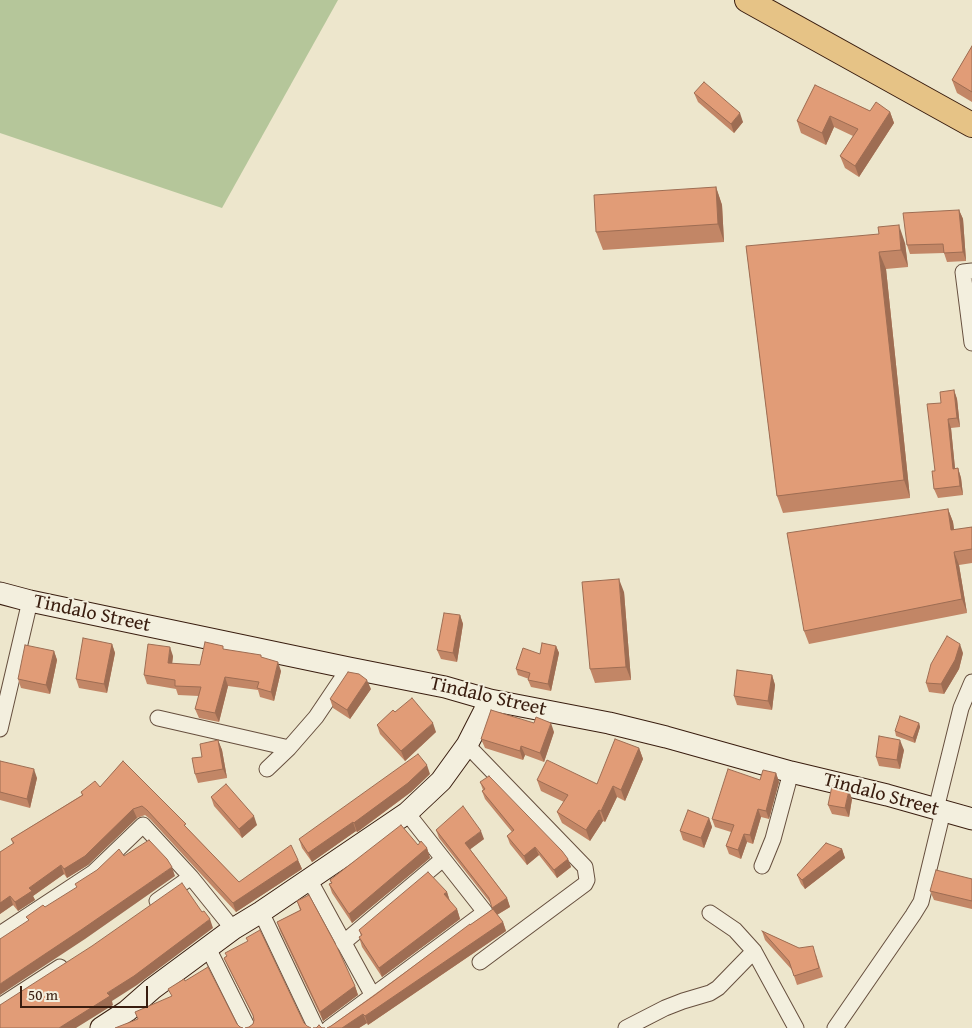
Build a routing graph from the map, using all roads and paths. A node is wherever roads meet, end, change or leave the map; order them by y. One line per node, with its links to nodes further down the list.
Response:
1 (747, 0): 2 (main road)
2 (972, 125)
3 (972, 272): 4 (street)
4 (972, 343)
5 (0, 593): 6 (main road, Tindalo Street)
6 (30, 600): 7 (main road, Tindalo Street); 12 (street)
7 (350, 668): 9 (main road, Tindalo Street); 14 (street)
8 (972, 682): 10 (street)
9 (490, 700): 13 (main road); 16 (main road, Tindalo Street)
10 (967, 709): 17 (street)
11 (158, 718): 14 (street)
12 (0, 729)
13 (467, 745): 18 (main road); 33 (street)
14 (289, 748): 15 (street)
15 (267, 770)
16 (791, 772): 17 (main road, Tindalo Street); 21 (street)
17 (940, 810): 19 (main road, Tindalo Street); 42 (street)
18 (407, 813): 20 (street); 23 (main road)
19 (972, 819)
20 (443, 859): 29 (street); 34 (street)
21 (762, 866)
22 (191, 877): 24 (street); 27 (street); 28 (street)
23 (309, 879): 25 (main road); 29 (street)
24 (144, 910)
25 (261, 912): 27 (main road); 38 (street)
26 (710, 914): 31 (street)
27 (233, 930): 30 (main road)
28 (0, 934)
29 (343, 943): 34 (street)
30 (208, 948): 36 (main road); 37 (street)
31 (754, 952): 40 (street); 41 (street)
32 (74, 958): 35 (street)
33 (480, 962)
34 (372, 996): 39 (street)
35 (0, 1006)
36 (101, 1028)
37 (248, 1028)
38 (316, 1028)
39 (329, 1028)
40 (626, 1028)
41 (796, 1028)
42 (835, 1028)

